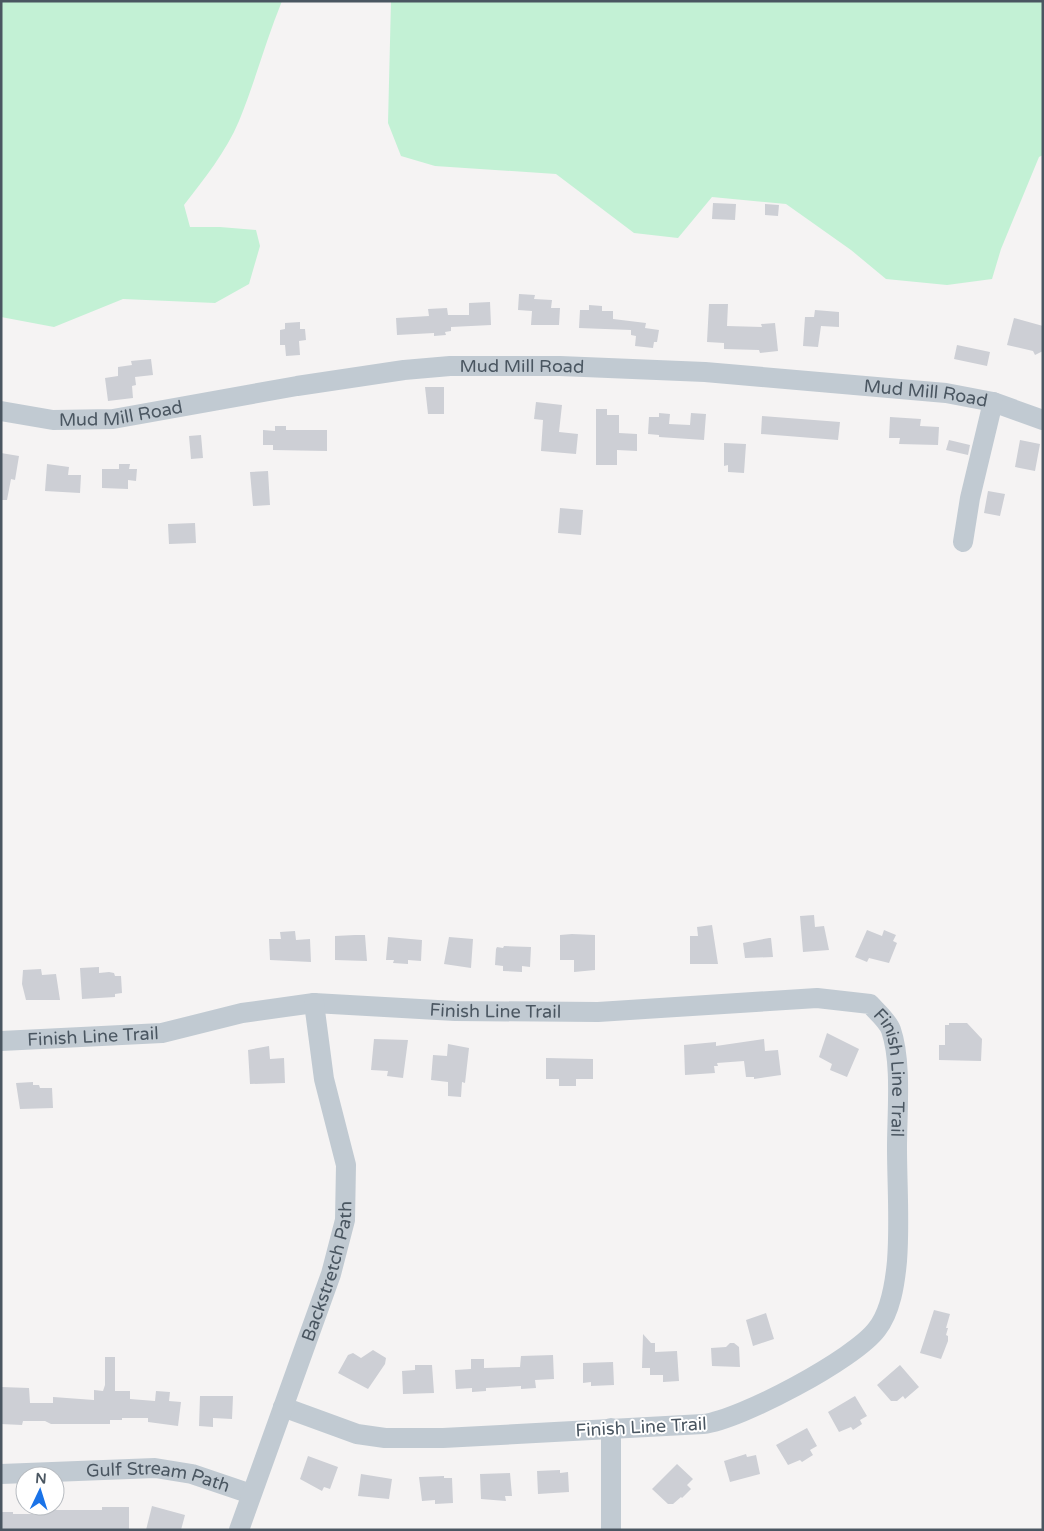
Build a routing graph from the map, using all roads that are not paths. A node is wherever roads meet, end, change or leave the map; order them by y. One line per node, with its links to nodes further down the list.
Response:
1 (993, 402): 2 (street, Mud Mill Road); 3 (street, Mud Mill Road); 4 (street)
2 (1, 411)
3 (1043, 420)
4 (963, 542)
5 (314, 1003): 6 (street, Finish Line Trail); 7 (street, Backstretch Path); 8 (street, Finish Line Trail)
6 (1, 1041)
7 (283, 1407): 8 (street, Finish Line Trail); 10 (street, Backstretch Path)
8 (610, 1428): 12 (street)
9 (1, 1474): 10 (street, Gulf Stream Path)
10 (251, 1494): 11 (street, Backstretch Path)
11 (239, 1530)
12 (611, 1530)

